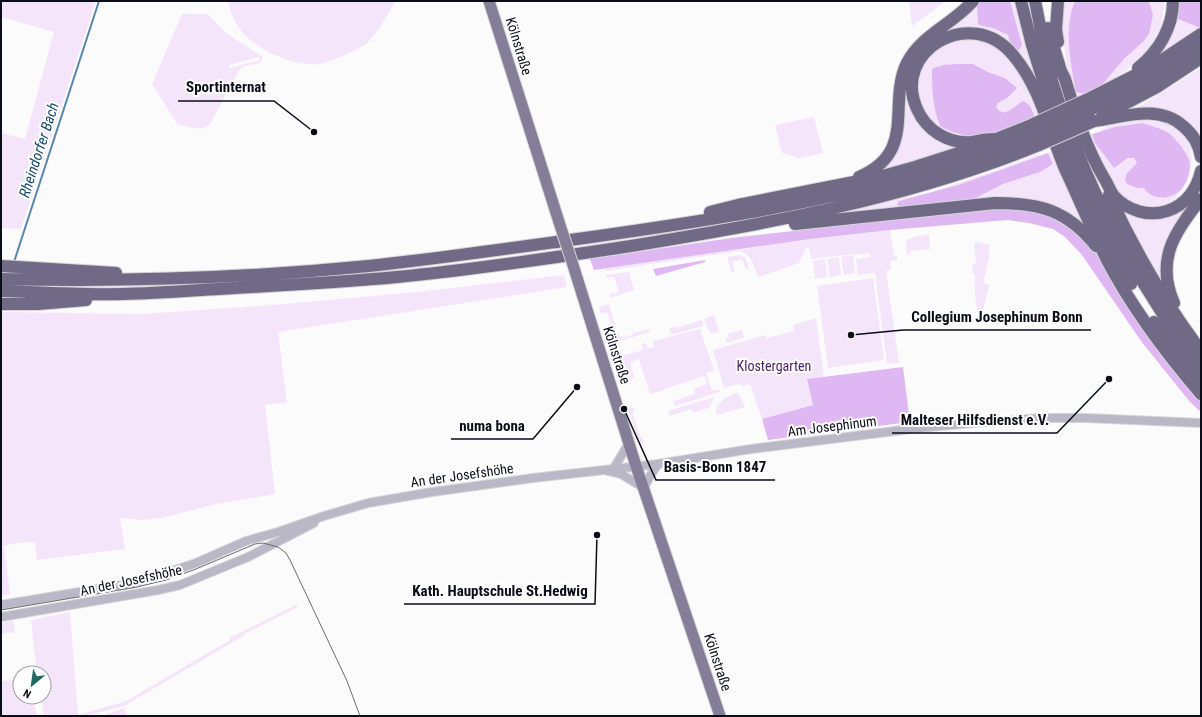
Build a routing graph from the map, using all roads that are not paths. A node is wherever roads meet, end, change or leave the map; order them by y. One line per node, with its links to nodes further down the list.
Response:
1 (489, 1): 36 (main road, Kölnstraße, bridge)
2 (973, 1): 19 (highway)
3 (1021, 1): 33 (highway)
4 (1035, 1): 32 (highway)
5 (1042, 1): 11 (highway)
6 (1058, 1): 11 (highway)
7 (1173, 1): 12 (highway)
8 (1201, 34): 12 (highway)
9 (1201, 44): 13 (highway)
10 (1201, 58): 13 (highway)
11 (1065, 78): 18 (highway)
12 (1121, 82): 13 (highway)
13 (1090, 110): 14 (highway, bridge); 14 (highway, bridge); 16 (highway)
14 (1034, 135): 15 (highway); 21 (highway); 22 (highway)
15 (993, 140): 19 (highway); 23 (highway)
16 (1201, 157)
17 (1201, 171): 18 (highway)
18 (1101, 173): 31 (highway)
19 (846, 182): 22 (highway)
20 (1201, 199): 30 (highway)
21 (731, 229): 23 (highway); 28 (highway)
22 (605, 235): 25 (highway)
23 (1108, 261): 34 (highway)
24 (1, 266): 25 (highway)
25 (38, 274): 26 (highway)
26 (1, 279)
27 (1, 291): 28 (highway)
28 (39, 298): 29 (highway)
29 (1, 304)
30 (1201, 344)
31 (1201, 350)
32 (1201, 368)
33 (1201, 382)
34 (1201, 394)
35 (1201, 423): 37 (street, Am Josephinum)
36 (629, 443): 38 (main road, Kölnstraße); 39 (street)
37 (658, 464): 38 (street, Am Josephinum); 41 (street)
38 (636, 466): 39 (street, An der Josefshöhe); 41 (main road, Kölnstraße)
39 (614, 468): 40 (street, An der Josefshöhe)
40 (605, 470): 41 (street, An der Josefshöhe); 42 (street, An der Josefshöhe)
41 (644, 488): 45 (main road, Kölnstraße)
42 (324, 516): 43 (street, An der Josefshöhe); 44 (street, An der Josefshöhe)
43 (1, 605)
44 (1, 617)
45 (720, 716)

